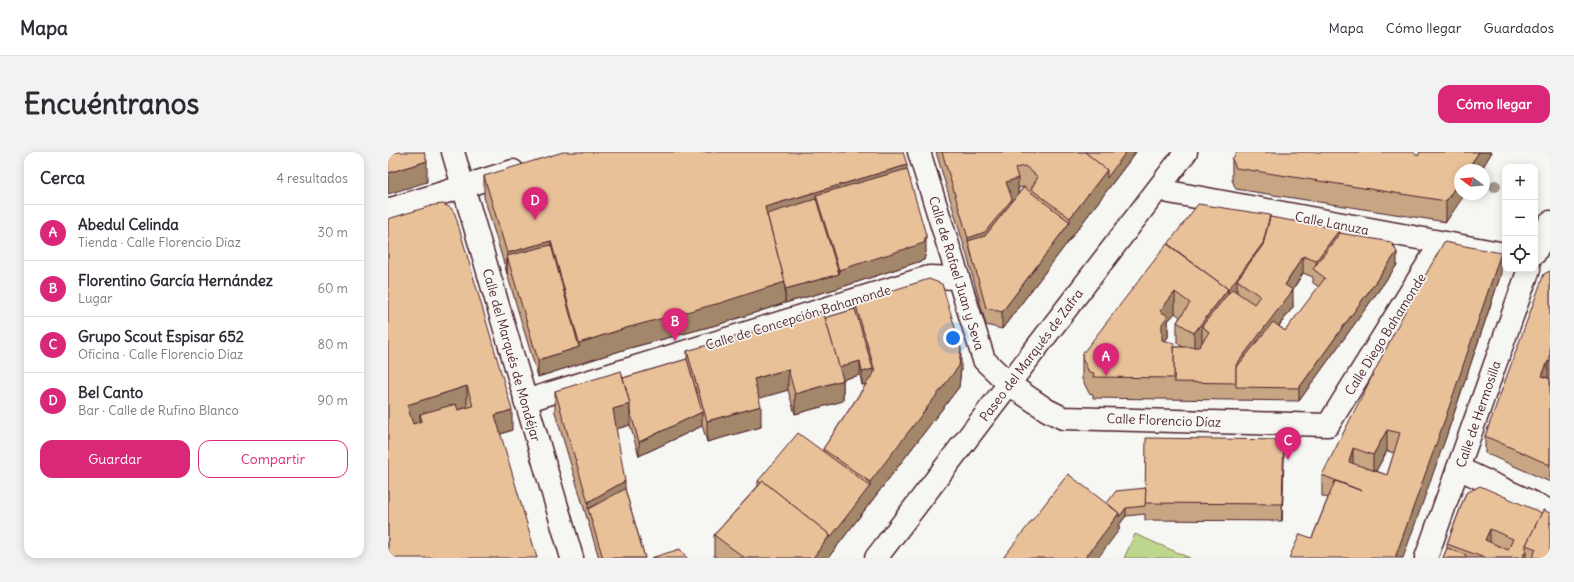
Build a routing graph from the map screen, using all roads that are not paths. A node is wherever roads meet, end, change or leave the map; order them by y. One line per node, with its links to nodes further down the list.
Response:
1 (453, 152): 5 (street, Calle del Marqués de Mondéjar)
2 (919, 152): 15 (street, Calle de Rafael Juan y Seva)
3 (1186, 152): 6 (street, Paseo del Marqués de Zafra)
4 (530, 166): 5 (street)
5 (463, 187): 7 (street); 17 (street, Calle del Marqués de Mondéjar)
6 (1160, 187): 9 (street, Calle Lanuza); 16 (street, Paseo del Marqués de Zafra)
7 (388, 210)
8 (1550, 222): 10 (street)
9 (1441, 243): 11 (street, Calle Lanuza); 18 (street, Calle Diego Bahamonde)
10 (1538, 247)
11 (1502, 253)
12 (1538, 259): 13 (street)
13 (1550, 261)
14 (1528, 272): 19 (street, Calle de Hermosilla)
15 (957, 278): 16 (street, Calle de Rafael Juan y Seva); 17 (street, Calle de Concepción Bahamonde)
16 (1009, 384): 18 (street, Calle Florencio Díaz); 22 (street, Paseo del Marqués de Zafra)
17 (526, 401): 21 (street, Calle del Marqués de Mondéjar)
18 (1328, 425)
19 (1458, 468): 20 (street); 23 (street, Calle de Hermosilla)
20 (1550, 511)
21 (572, 558)
22 (876, 558)
23 (1426, 558)

